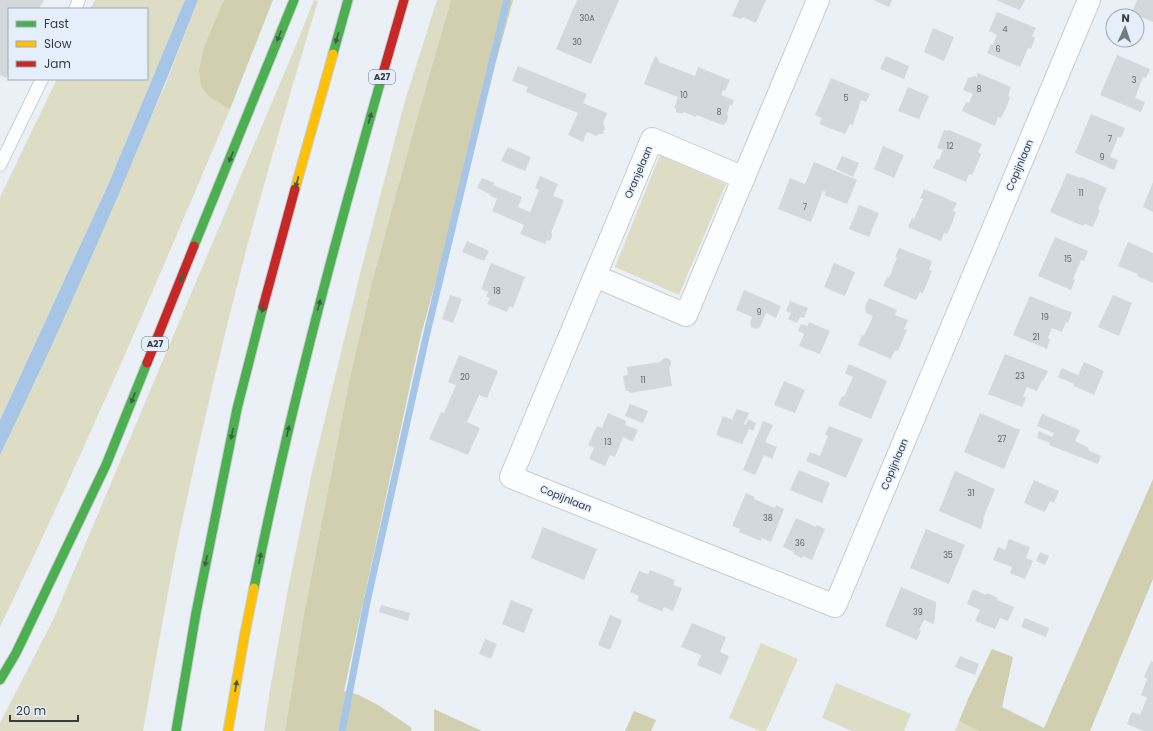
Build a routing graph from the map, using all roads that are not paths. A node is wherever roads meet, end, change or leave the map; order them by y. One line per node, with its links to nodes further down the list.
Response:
1 (294, 0): 11 (highway, A27, one-way to 11)
2 (348, 0): 12 (highway, one-way to 12)
3 (404, 0): 13 (highway, A27, one-way to 3)
4 (818, 0): 8 (street)
5 (1089, 0): 10 (street, Copijnlaan)
6 (42, 80): 7 (lane)
7 (0, 165)
8 (744, 178): 9 (street); 9 (street, Oranjelaan)
9 (595, 276): 10 (street, Oranjelaan)
10 (511, 477)
11 (0, 680)
12 (176, 731)
13 (228, 731)

